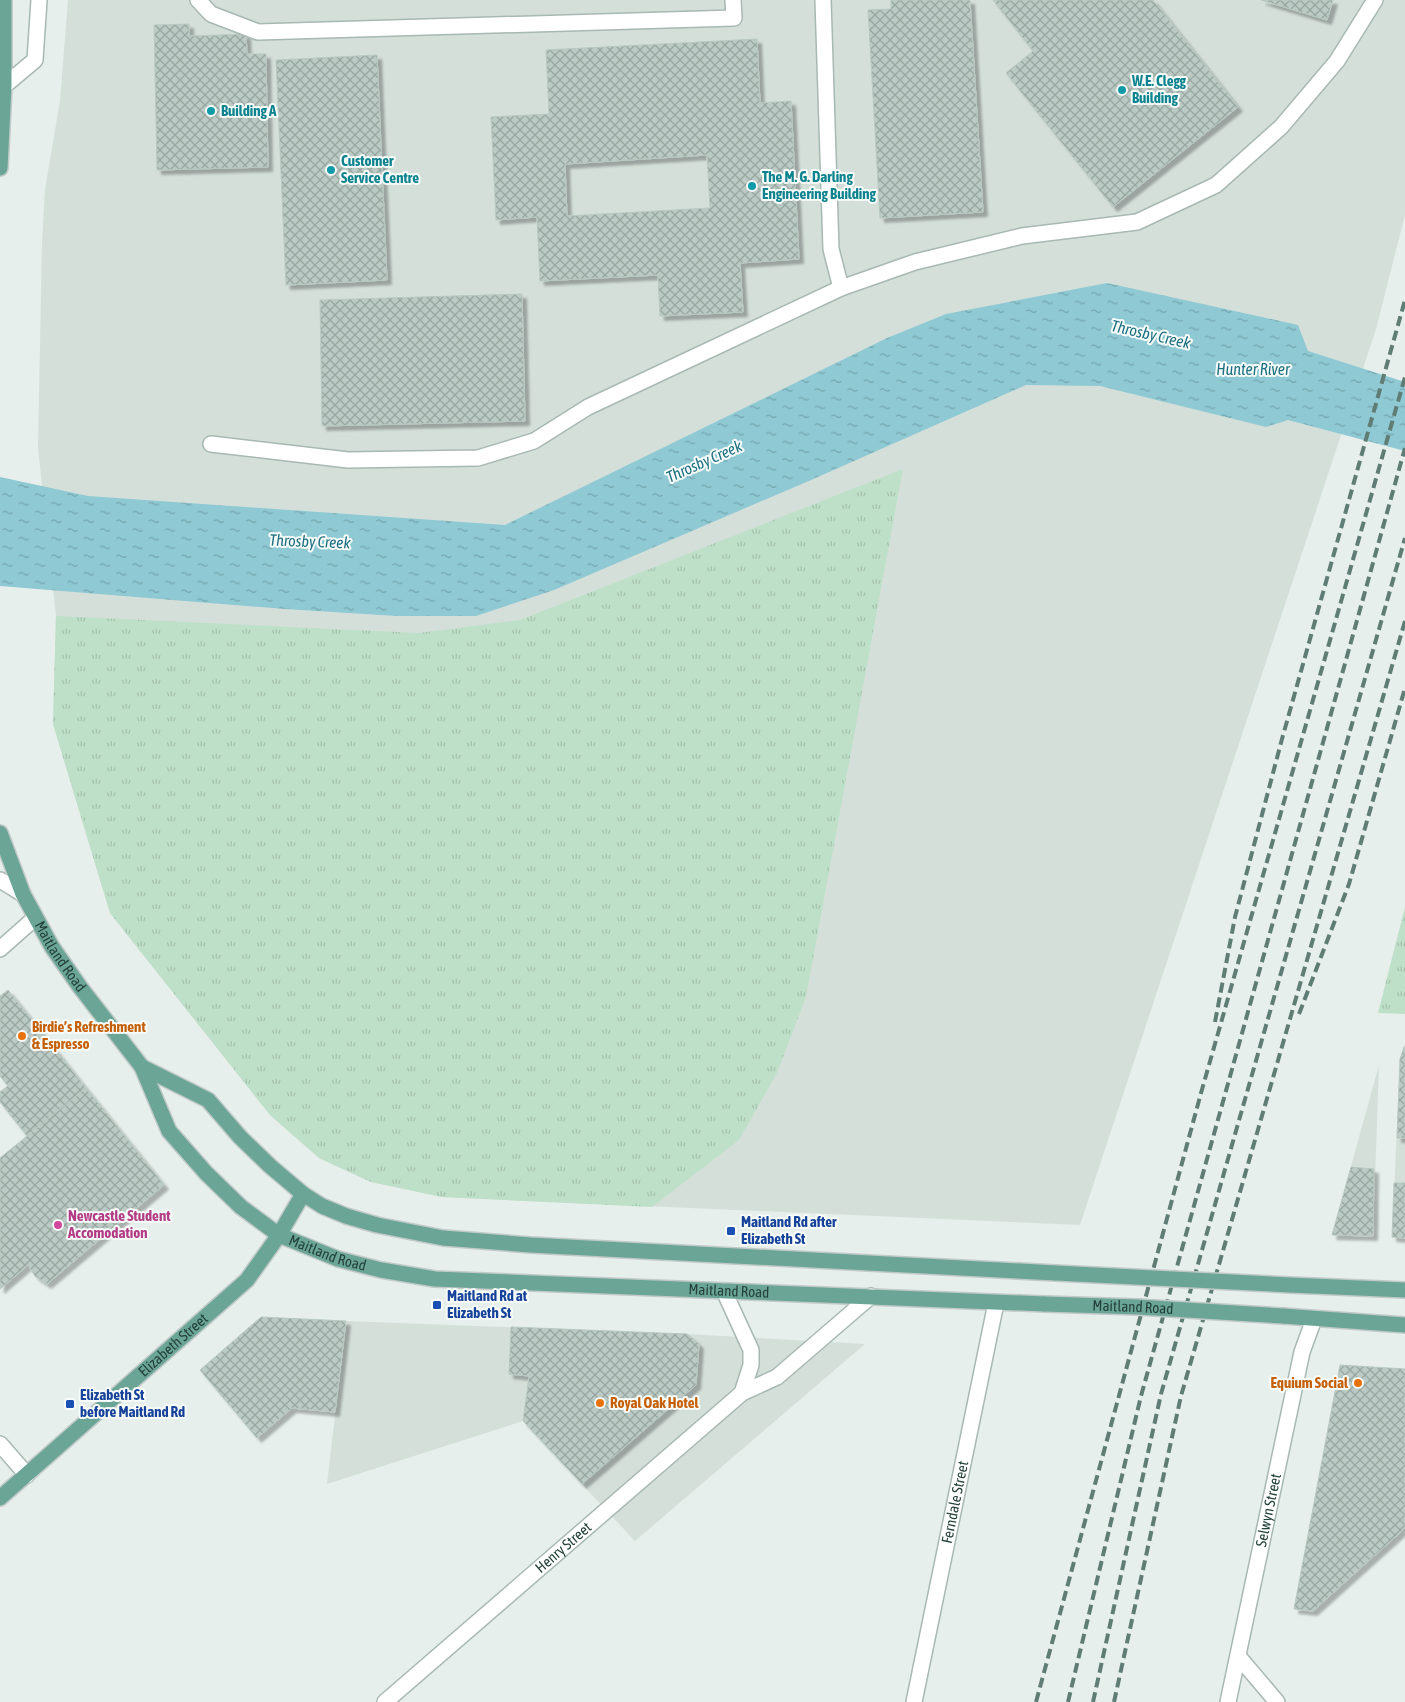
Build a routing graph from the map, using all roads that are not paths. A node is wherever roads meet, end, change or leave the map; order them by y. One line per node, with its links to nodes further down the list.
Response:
1 (4, 0): 7 (main road)
2 (39, 0): 7 (street)
3 (198, 0): 4 (street)
4 (733, 0)
5 (823, 0): 9 (street)
6 (1375, 0): 9 (street)
7 (4, 86): 8 (main road)
8 (0, 168)
9 (841, 288): 10 (street)
10 (212, 444)
11 (0, 833): 13 (main road, Maitland Road)
12 (0, 880): 13 (street)
13 (22, 894): 14 (main road, Maitland Road)
14 (35, 918): 15 (street); 16 (main road, Maitland Road)
15 (0, 949)
16 (142, 1067): 17 (main road, Maitland Road); 18 (main road, Maitland Road)
17 (304, 1194): 18 (main road, Elizabeth Street); 19 (main road, Maitland Road, bridge)
18 (279, 1235): 20 (main road, Maitland Road); 27 (main road, Elizabeth Street)
19 (1405, 1290)
20 (724, 1291): 21 (main road, Maitland Road); 25 (street)
21 (871, 1296): 22 (main road, Maitland Road); 25 (street, Henry Street)
22 (996, 1303): 23 (main road, Maitland Road, bridge); 31 (street, Ferndale Street)
23 (1314, 1319): 24 (main road, Maitland Road); 29 (street, Selwyn Street)
24 (1405, 1325)
25 (742, 1393): 30 (street, Henry Street)
26 (0, 1444): 27 (street)
27 (27, 1475): 28 (main road, Elizabeth Street)
28 (0, 1498)
29 (1238, 1656): 32 (street, Selwyn Street); 33 (street)
30 (385, 1702)
31 (914, 1702)
32 (1228, 1702)
33 (1277, 1702)

